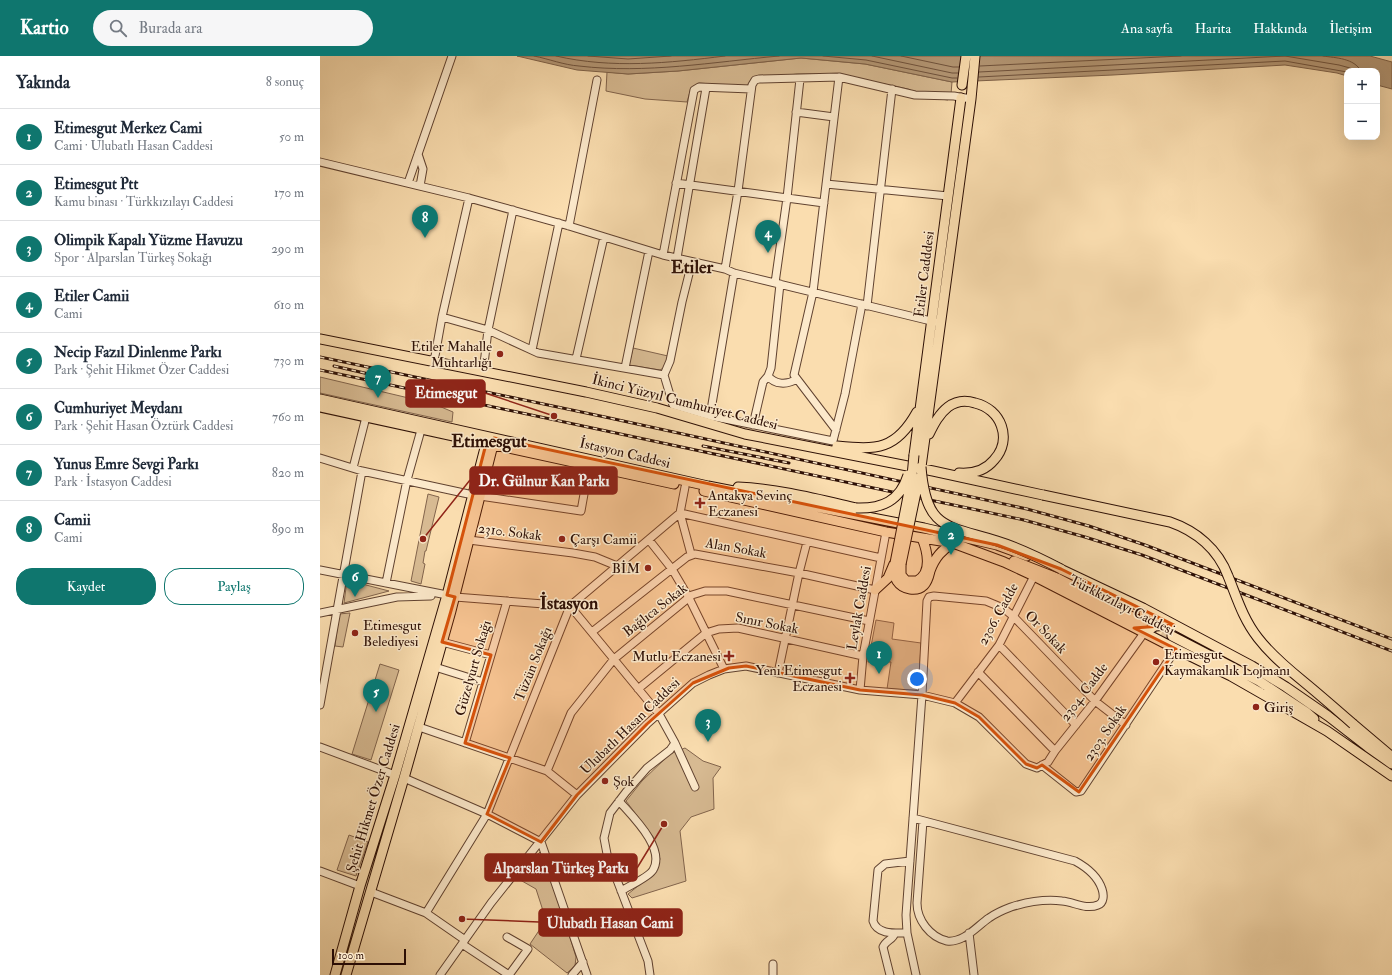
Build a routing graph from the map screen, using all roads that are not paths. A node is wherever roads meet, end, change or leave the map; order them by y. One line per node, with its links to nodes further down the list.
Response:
1 (452, 56): 15 (street)
2 (966, 56): 7 (main road)
3 (975, 56): 12 (main road)
4 (839, 77): 5 (street); 10 (street); 14 (street)
5 (800, 78): 9 (street); 13 (street)
6 (598, 80): 30 (street)
7 (962, 85)
8 (706, 88): 9 (street); 18 (street); 20 (street)
9 (751, 89): 23 (street)
10 (892, 89): 11 (street); 22 (street)
11 (961, 98): 12 (street); 24 (main road, Etiler Cadddesi)
12 (971, 99): 42 (main road)
13 (796, 112): 14 (street); 26 (street)
14 (834, 117): 19 (street)
15 (418, 154): 17 (street); 21 (street)
16 (320, 162): 17 (street)
17 (408, 183): 21 (street)
18 (676, 183): 20 (street); 33 (street)
19 (826, 184): 22 (street); 27 (street)
20 (690, 185): 23 (street); 34 (street)
21 (420, 186): 25 (street)
22 (880, 189): 24 (street); 40 (street)
23 (738, 191): 26 (street); 36 (street)
24 (948, 196): 42 (main road, Etiler Cadddesi)
25 (469, 198): 28 (street); 41 (street)
26 (787, 198): 27 (street); 38 (street)
27 (824, 203): 39 (street)
28 (513, 210): 29 (street); 43 (street)
29 (559, 223): 30 (street); 45 (street)
30 (569, 226): 31 (street)
31 (604, 236): 32 (street); 47 (street)
32 (649, 251): 33 (street); 49 (street)
33 (663, 255): 34 (street)
34 (677, 258): 35 (street)
35 (692, 262): 36 (street); 50 (street)
36 (725, 269): 37 (street)
37 (734, 273): 38 (street); 56 (street)
38 (777, 283): 39 (street); 51 (street)
39 (813, 292): 40 (street); 52 (street)
40 (864, 305): 42 (street); 60 (street)
41 (442, 317): 43 (street); 46 (street)
42 (937, 323): 55 (main road, Etiler Cadddesi); 62 (main road)
43 (488, 330): 45 (street); 48 (street)
44 (320, 339): 63 (main road, İkinci Yüzyıl Cumhuriyet Caddesi)
45 (532, 350): 47 (street)
46 (435, 356)
47 (576, 359): 49 (street)
48 (484, 364)
49 (625, 368): 50 (street)
50 (664, 374): 56 (street)
51 (768, 376): 52 (street); 58 (street)
52 (797, 379): 60 (street)
53 (320, 399): 61 (main road, İstasyon Caddesi)
54 (320, 407): 57 (main road, İstasyon Caddesi)
55 (919, 407): 63 (main road); 64 (main road, Etiler Cadddesi)
56 (710, 416): 58 (street)
57 (366, 418): 59 (main road, İstasyon Caddesi); 68 (street)
58 (753, 425): 60 (street)
59 (421, 430): 61 (main road, İstasyon Caddesi); 71 (street)
60 (836, 430)
61 (490, 441): 66 (main road, İstasyon Caddesi); 72 (main road, İstasyon Caddesi); 74 (main road, Şehit Hikmet Özer Caddesi)
62 (925, 442): 67 (main road); 70 (main road)
63 (808, 446): 70 (main road, İkinci Yüzyıl Cumhuriyet Caddesi)
64 (914, 455): 72 (main road, bridge); 85 (main road, bridge)
65 (320, 458): 68 (street)
66 (589, 466): 73 (main road, İstasyon Caddesi); 74 (street)
67 (921, 467): 85 (main road, bridge); 88 (main road, bridge)
68 (353, 468): 69 (street)
69 (362, 470): 71 (street); 91 (street)
70 (933, 471): 139 (main road, İkinci Yüzyıl Cumhuriyet Caddesi, bridge)
71 (407, 480): 74 (street); 93 (street)
72 (708, 486): 76 (main road, İstasyon Caddesi)
73 (684, 487): 75 (street); 77 (main road, İstasyon Caddesi)
74 (476, 495): 79 (main road, Şehit Hikmet Özer Caddesi); 95 (main road, Şehit Hikmet Özer Caddesi)
75 (680, 513): 80 (street, Tüzün Sokağı); 81 (street); 83 (street)
76 (924, 528): 88 (main road, Türkkızılayı Caddesi)
77 (886, 532): 78 (main road, Türkkızılayı Caddesi); 84 (street, Leylak Caddesi)
78 (922, 538): 82 (main road, Türkkızılayı Caddesi); 85 (main road)
79 (469, 540): 86 (street, 2310. Sokak); 95 (main road, Şehit Hikmet Özer Caddesi)
80 (649, 540): 86 (street, Tüzün Sokağı); 87 (street)
81 (807, 542): 84 (street); 90 (street)
82 (954, 543): 85 (main road); 92 (main road, Türkkızılayı Caddesi); 106 (main road)
83 (692, 554): 87 (street, Alan Sokak); 90 (street, Alan Sokak)
84 (881, 558): 94 (street, Leylak Caddesi)
85 (898, 564): 94 (main road)
86 (617, 566): 99 (street, Tüzün Sokağı)
87 (672, 569): 96 (street); 107 (street, Alan Sokak)
88 (1061, 569): 100 (main road, Türkkızılayı Caddesi)
89 (320, 570): 91 (street)
90 (799, 573): 94 (street, Alan Sokak); 98 (street)
91 (344, 575): 93 (street); 101 (street)
92 (1034, 576): 103 (street, 2306. Cadde); 106 (main road, Türkkızılayı Caddesi)
93 (386, 583): 95 (street)
94 (875, 590): 104 (street, Leylak Caddesi)
95 (451, 596): 97 (street); 101 (street); 111 (main road, Şehit Hikmet Özer Caddesi); 144 (main road, Şehit Hikmet Özer Caddesi)
96 (689, 598): 98 (street, Bağlıca Sokak); 108 (street); 117 (street, Bağlıca Sokak)
97 (507, 601): 99 (street); 115 (street, Güzelyurt Sokağı)
98 (792, 605): 104 (street, Bağlıca Sokak); 110 (street)
99 (570, 606): 107 (street); 140 (street, Tüzün Sokağı)
100 (1143, 608): 105 (main road, Türkkızılayı Caddesi); 106 (main road)
101 (338, 610): 102 (street); 122 (street)
102 (320, 613)
103 (1013, 616): 113 (street, 2306. Cadde); 126 (street, Or Sokak); 127 (street, Or Sokak)
104 (869, 621): 116 (street, Leylak Caddesi)
105 (1174, 625): 106 (main road); 112 (main road); 141 (main road, Türkkızılayı Caddesi)
106 (1139, 627): 112 (main road, Türkkızılayı Caddesi); 127 (street, 2304. Cadde)
107 (592, 632): 117 (street)
108 (706, 633): 110 (street, Sınır Sokak); 119 (street); 124 (street, Sınır Sokak)
109 (1172, 636): 134 (main road)
110 (785, 639): 116 (street, Sınır Sokak); 121 (street)
111 (442, 642): 115 (street); 118 (main road, Şehit Hikmet Özer Caddesi)
112 (1165, 643): 114 (main road, Türkkızılayı Caddesi)
113 (999, 645): 120 (street, 2306. Cadde); 131 (street)
114 (1176, 649): 132 (street, 2303. Sokak); 134 (main road, Türkkızılayı Caddesi)
115 (491, 655): 123 (street, Güzelyurt Sokağı)
116 (863, 656): 125 (street, Leylak Caddesi)
117 (614, 659): 124 (street); 143 (street, Bağlıca Sokak)
118 (435, 667): 123 (street); 133 (main road, Şehit Hikmet Özer Caddesi)
119 (724, 669): 121 (street, Ulubatlı Hasan Caddesi); 130 (street, Ulubatlı Hasan Caddesi)
120 (978, 672): 128 (street, 2306. Cadde); 138 (street)
121 (778, 673): 125 (street, Ulubatlı Hasan Caddesi)
122 (323, 674): 129 (street)
123 (483, 682): 135 (street, Güzelyurt Sokağı)
124 (638, 689): 130 (street)
125 (860, 690): 126 (street, Ulubatlı Hasan Caddesi)
126 (922, 695): 128 (street, Ulubatlı Hasan Caddesi); 151 (street)
127 (1095, 701): 131 (street, 2304. Cadde); 132 (street, Or Sokak)
128 (955, 703): 142 (street, Ulubatlı Hasan Caddesi)
129 (320, 704)
130 (659, 714): 136 (street); 148 (street, Ulubatlı Hasan Caddesi)
131 (1076, 725): 138 (street, 2304. Cadde)
132 (1126, 725): 142 (street, 2303. Sokak)
133 (419, 727): 135 (street); 146 (main road, Şehit Hikmet Özer Caddesi)
134 (1327, 731): 145 (main road, Türkkızılayı Caddesi)
135 (465, 743): 140 (street)
136 (675, 743): 147 (street); 149 (street)
137 (320, 747): 144 (street)
138 (1055, 751): 142 (street, 2304. Cadde)
139 (1392, 757)
140 (510, 758): 143 (street); 150 (street, Tüzün Sokağı)
141 (1392, 764)
142 (1042, 765)
143 (547, 771): 148 (street)
144 (395, 775): 146 (main road); 156 (main road, Şehit Hikmet Özer Caddesi)
145 (1392, 776)
146 (404, 778): 150 (street); 158 (main road, Şehit Hikmet Özer Caddesi)
147 (695, 787)
148 (577, 795): 153 (street, Ulubatlı Hasan Caddesi)
149 (619, 801): 157 (street); 157 (street)
150 (487, 814): 153 (street); 159 (street, Tüzün Sokağı)
151 (913, 818): 152 (street); 154 (street)
152 (923, 821): 162 (street); 162 (street)
153 (541, 842): 164 (street, Ulubatlı Hasan Caddesi); 165 (street)
154 (910, 861): 160 (street); 161 (street)
155 (320, 871): 156 (street)
156 (360, 886): 167 (main road, Şehit Hikmet Özer Caddesi)
157 (622, 890): 173 (street)
158 (371, 892): 159 (street); 168 (main road, Şehit Hikmet Özer Caddesi)
159 (426, 913): 164 (street)
160 (895, 933): 161 (street); 175 (street)
161 (907, 933): 176 (street)
162 (970, 933): 177 (street)
163 (507, 937): 170 (street)
164 (464, 942): 169 (street, Ulubatlı Hasan Caddesi); 170 (street)
165 (582, 962): 171 (street); 172 (street)
166 (773, 964): 174 (street)
167 (335, 975)
168 (346, 975)
169 (440, 975)
170 (509, 975)
171 (572, 975)
172 (587, 975)
173 (650, 975)
174 (773, 975)
175 (890, 975)
176 (916, 975)
177 (974, 975)

